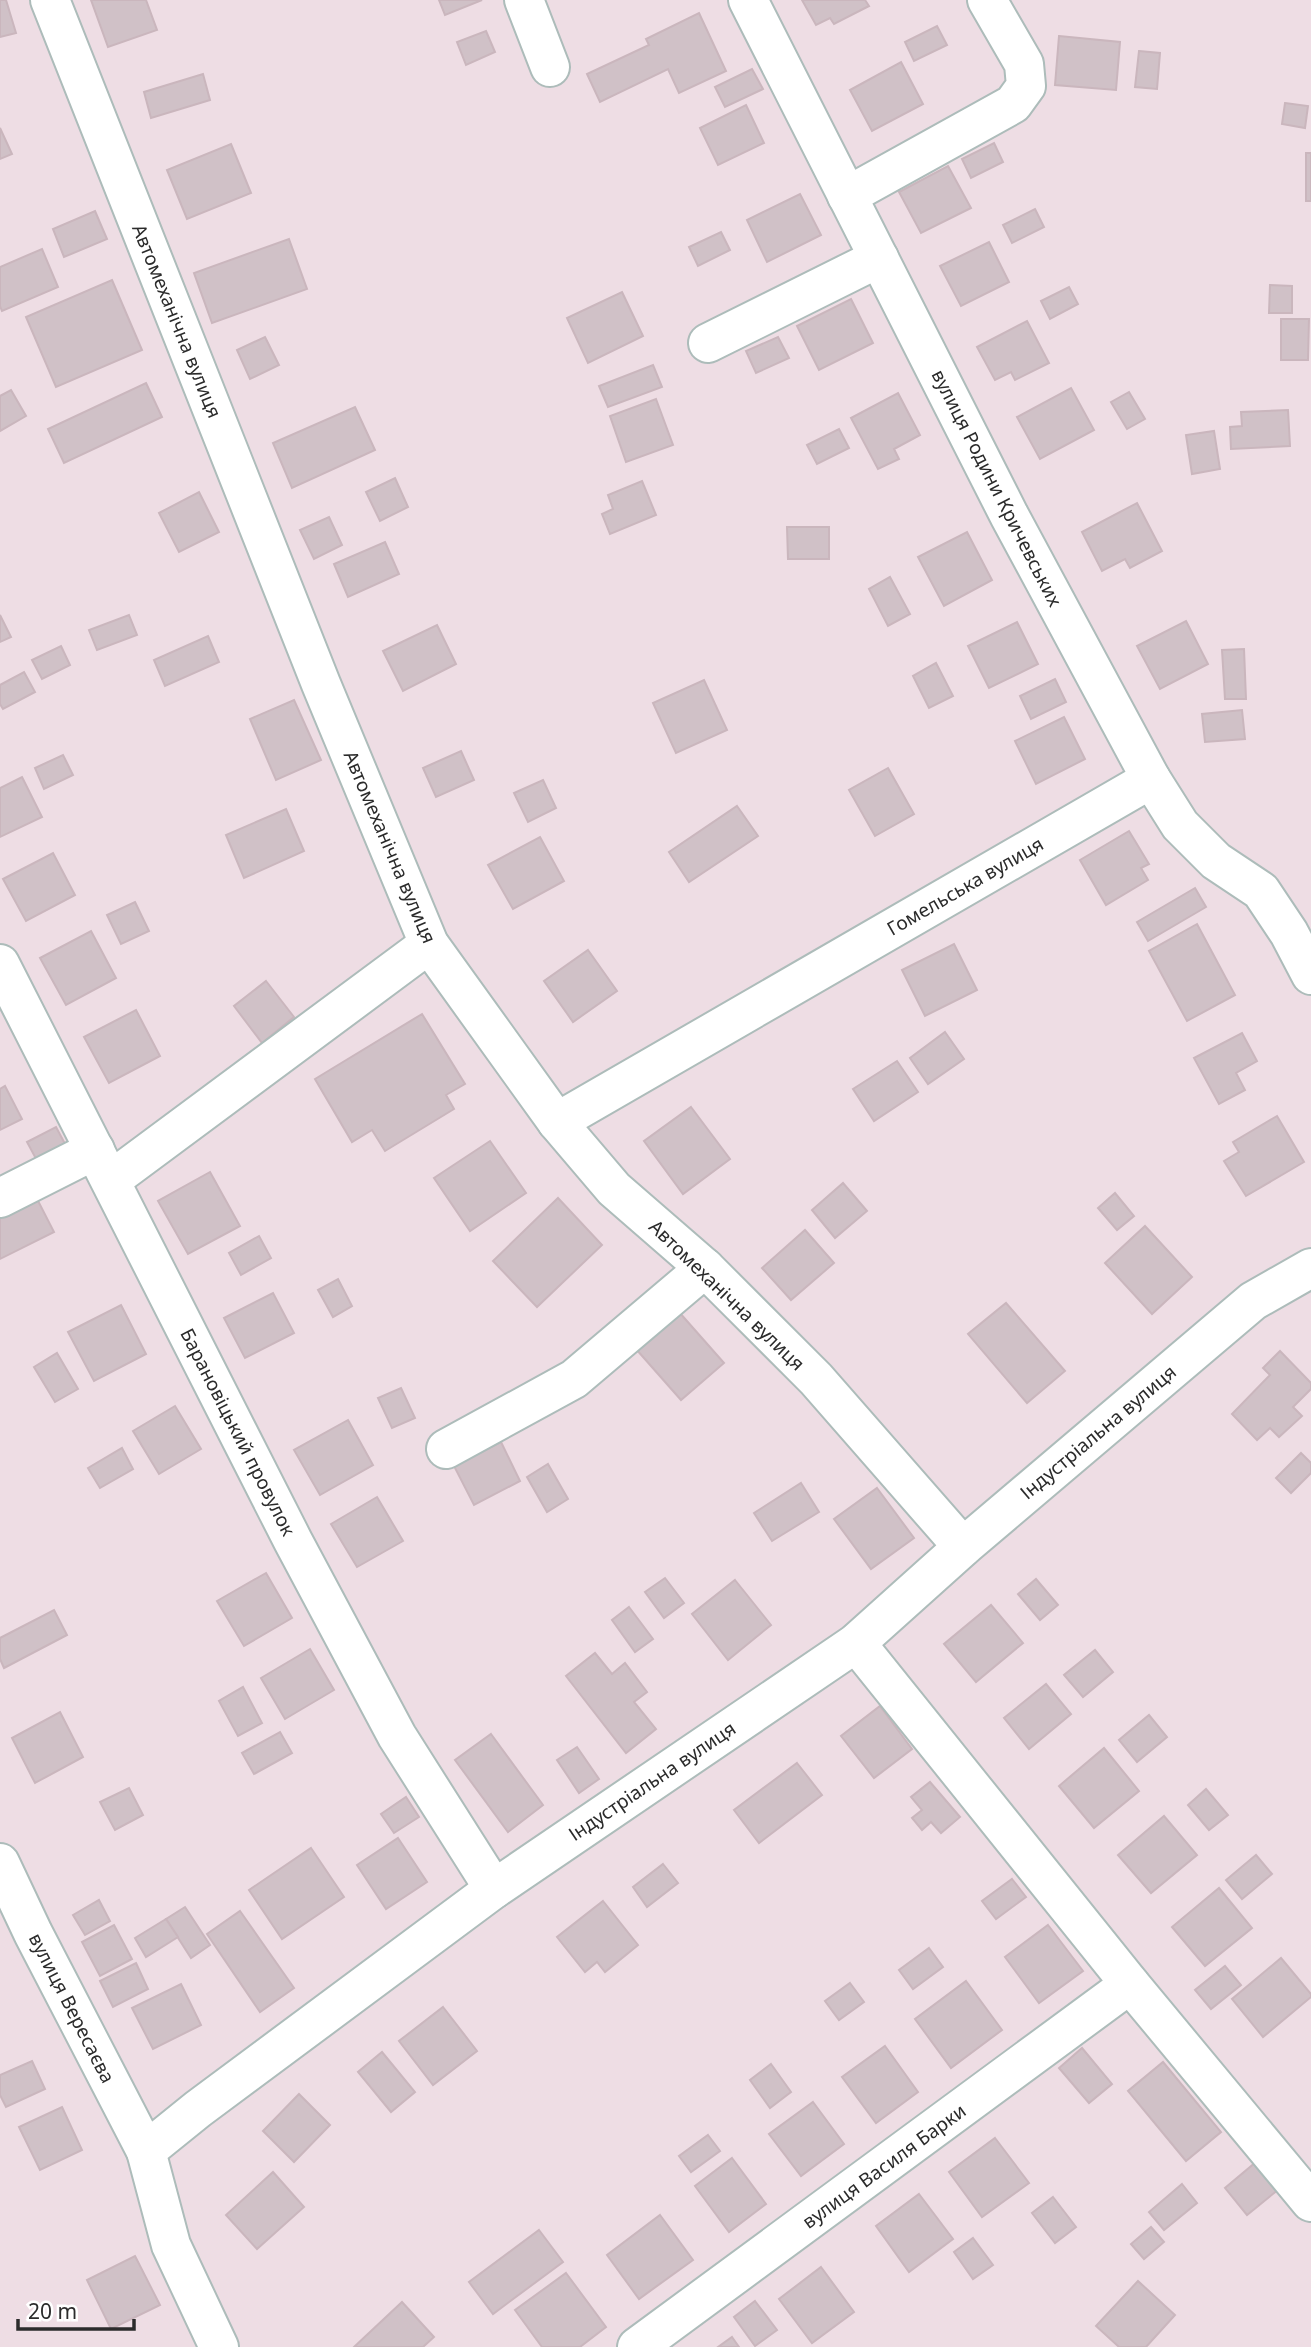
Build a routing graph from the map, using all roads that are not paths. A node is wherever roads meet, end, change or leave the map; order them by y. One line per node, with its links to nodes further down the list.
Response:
1 (50, 0): 10 (street, Автомеханічна вулиця)
2 (524, 0): 5 (street)
3 (748, 0): 6 (street, вулиця Родини Кричевських)
4 (987, 0): 6 (street)
5 (550, 66)
6 (847, 196): 7 (street, вулиця Родини Кричевських)
7 (879, 258): 8 (street); 9 (street, вулиця Родини Кричевських)
8 (708, 343)
9 (1151, 779): 12 (street); 13 (street, Гомельська вулиця)
10 (429, 944): 13 (street, Автомеханічна вулиця); 14 (street)
11 (0, 964): 14 (street, Барановіцький провулок)
12 (1311, 975)
13 (557, 1122): 16 (street, Автомеханічна вулиця)
14 (103, 1165): 15 (street); 22 (street, Барановіцький провулок)
15 (0, 1198)
16 (705, 1268): 18 (street); 19 (street, Автомеханічна вулиця)
17 (1311, 1268): 19 (street, Індустріальна вулиця)
18 (446, 1449)
19 (963, 1547): 20 (street, Індустріальна вулиця)
20 (856, 1643): 22 (street, Індустріальна вулиця); 23 (street)
21 (0, 1863): 24 (street, вулиця Вересаєва)
22 (494, 1889): 24 (street, Індустріальна вулиця)
23 (1130, 1984): 25 (street); 27 (street, вулиця Василя Барки)
24 (146, 2151): 26 (street)
25 (1311, 2202)
26 (219, 2347)
27 (637, 2347)

